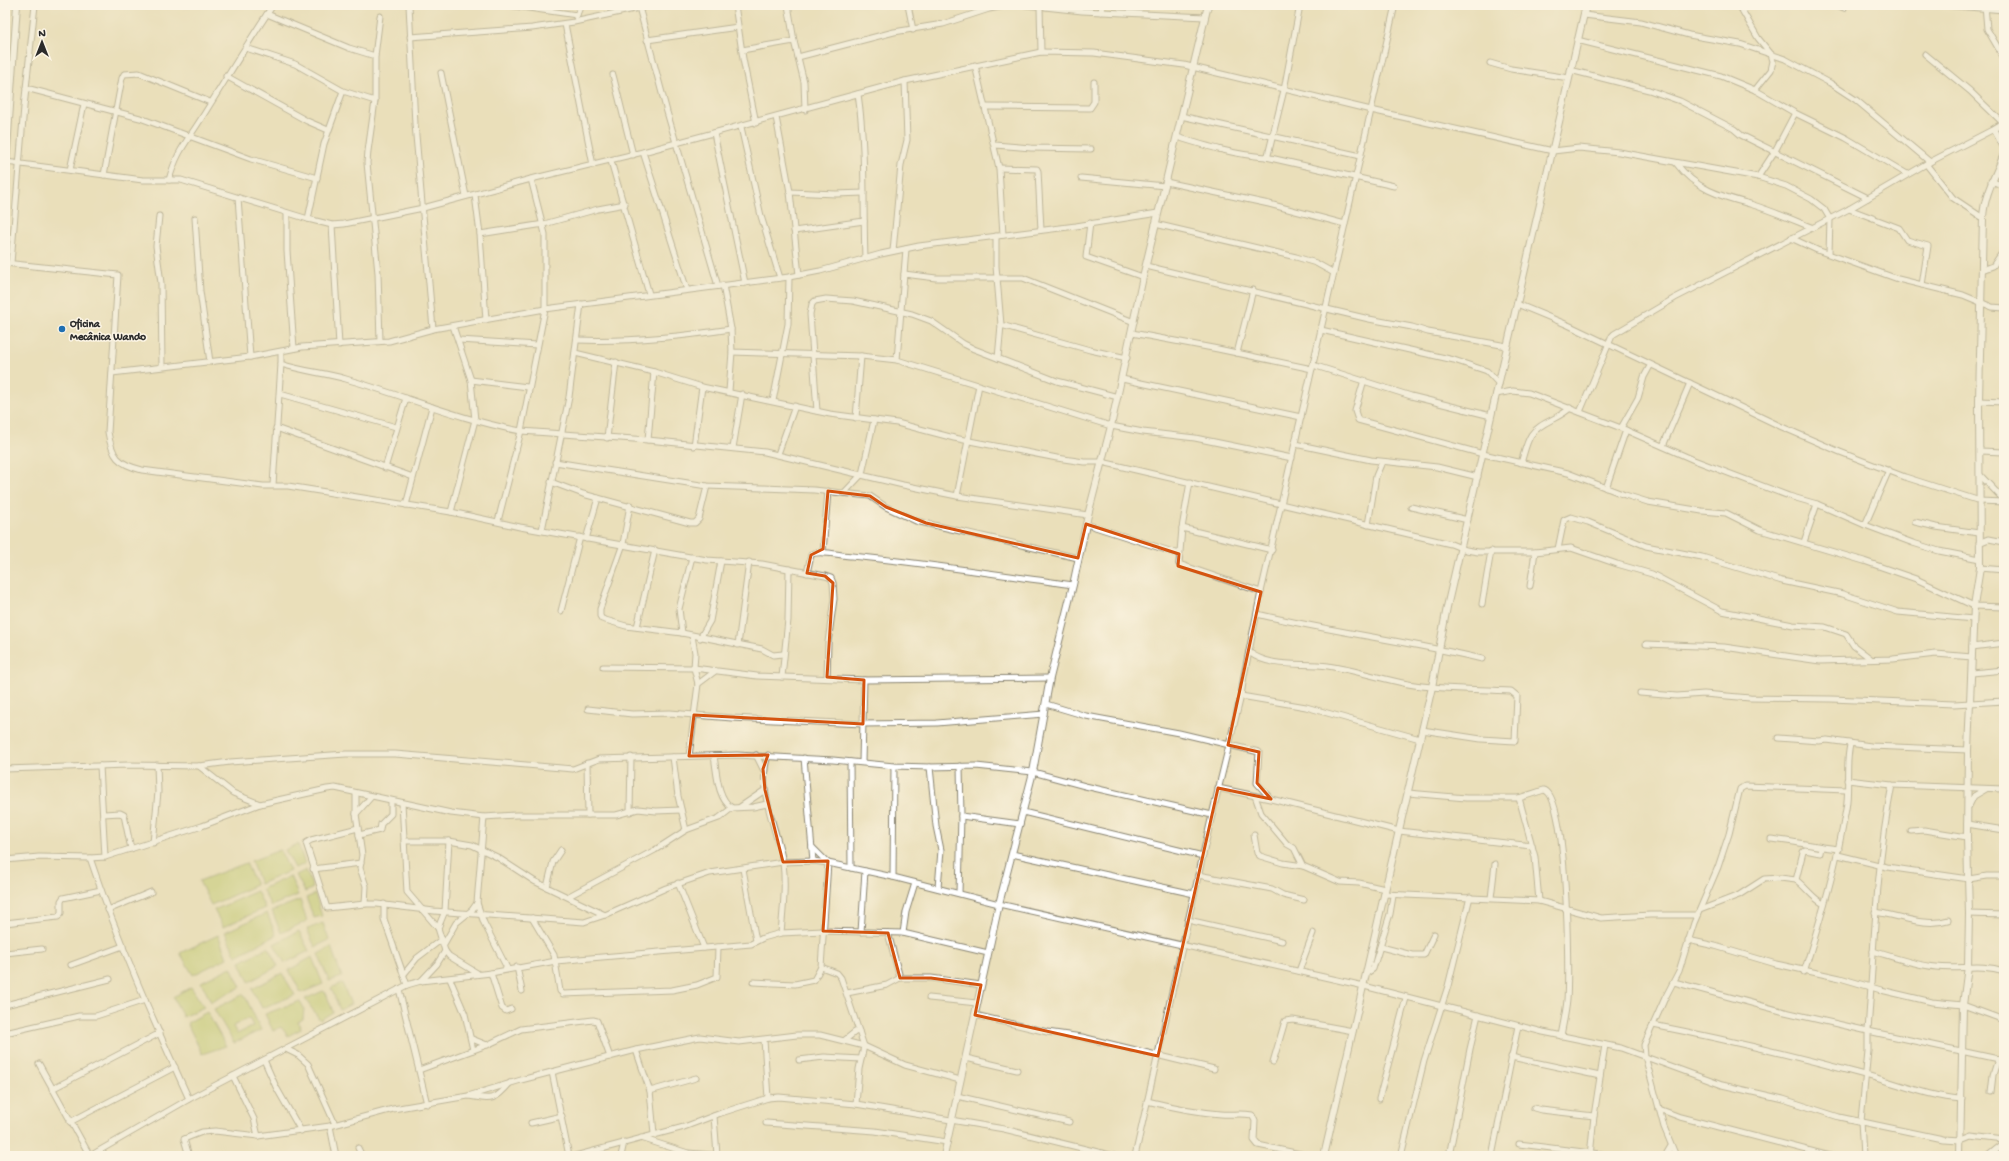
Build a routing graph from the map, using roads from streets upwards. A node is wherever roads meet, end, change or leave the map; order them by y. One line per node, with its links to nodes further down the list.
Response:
1 (17, 5): 95 (street)
2 (35, 5): 59 (street)
3 (273, 5): 28 (street)
4 (409, 5): 37 (street)
5 (508, 5): 29 (street)
6 (581, 5): 29 (street)
7 (653, 5): 21 (street)
8 (736, 5): 35 (street)
9 (788, 5): 40 (street)
10 (908, 5): 36 (street)
11 (1010, 5): 36 (street)
12 (1026, 5): 22 (street)
13 (1102, 5): 27 (street)
14 (1208, 5): 32 (street)
15 (1300, 5): 60 (street)
16 (1395, 5): 69 (street)
17 (1586, 5): 30 (street)
18 (1739, 5): 44 (street)
19 (1837, 5): 25 (street)
20 (1943, 5): 24 (street)
21 (639, 7): 33 (street); 38 (street)
22 (1040, 7): 23 (street); 43 (street)
23 (1064, 7): 27 (street)
24 (1986, 7): 26 (street); 48 (street)
25 (1844, 8)
26 (2004, 10)
27 (1101, 12): 32 (street)
28 (267, 14): 41 (street); 46 (street)
29 (577, 15): 33 (street)
30 (1584, 15): 39 (street); 44 (street)
31 (380, 16): 46 (street)
32 (1205, 17): 51 (street)
33 (574, 22): 34 (street)
34 (565, 24): 37 (street); 99 (street)
35 (738, 27): 38 (street); 42 (street)
36 (913, 30): 47 (street)
37 (410, 37): 122 (street)
38 (648, 40): 83 (street)
39 (1577, 40): 52 (street); 61 (street)
40 (794, 41): 42 (street); 47 (street)
41 (246, 48): 55 (street); 62 (street)
42 (742, 50): 74 (street)
43 (1041, 52): 50 (street); 51 (street)
44 (1771, 54): 61 (street); 98 (street)
45 (1925, 54): 75 (street)
46 (375, 56): 64 (street)
47 (798, 57): 68 (street)
48 (2004, 58)
49 (1490, 63): 56 (street)
50 (975, 65): 57 (street); 67 (street)
51 (1193, 67): 60 (street); 72 (street)
52 (1570, 70): 56 (street); 88 (street)
53 (442, 73): 118 (street)
54 (614, 75): 91 (street)
55 (226, 76): 65 (street); 78 (street)
56 (1569, 78): 87 (street)
57 (906, 81): 63 (street); 149 (street)
58 (1094, 82): 67 (street)
59 (26, 88): 66 (street); 96 (street)
60 (1284, 90): 69 (street); 82 (street)
61 (1755, 90): 71 (street)
62 (343, 91): 64 (street); 78 (street)
63 (858, 94): 68 (street); 116 (street)
64 (375, 101): 133 (street)
65 (210, 102): 70 (street); 80 (street)
66 (84, 104): 70 (street); 101 (street)
67 (984, 107): 84 (street)
68 (805, 110): 73 (street)
69 (1371, 110): 87 (street); 92 (street)
70 (116, 112): 80 (street); 103 (street)
71 (1795, 113): 88 (street); 102 (street)
72 (1181, 116): 81 (street); 82 (street)
73 (776, 117): 74 (street); 115 (street)
74 (756, 123): 76 (street)
75 (2004, 123): 77 (street)
76 (741, 127): 79 (street); 160 (street)
77 (1994, 129): 85 (street); 98 (street)
78 (328, 130): 106 (street)
79 (714, 134): 83 (street); 162 (street)
80 (188, 136): 106 (street); 110 (street)
81 (1177, 137): 93 (street); 112 (street)
82 (1274, 138): 92 (street); 93 (street)
83 (676, 144): 89 (street); 164 (street)
84 (995, 145): 86 (street); 100 (street)
85 (2004, 147): 90 (street)
86 (1091, 149)
87 (1553, 151): 97 (street); 170 (street)
88 (1775, 151): 104 (street); 120 (street)
89 (644, 152): 91 (street); 165 (street)
90 (2004, 154): 111 (street)
91 (633, 155): 94 (street)
92 (1361, 156): 109 (street)
93 (1266, 157): 109 (street)
94 (611, 161): 99 (street); 121 (street)
95 (6, 162): 96 (street); 105 (street)
96 (19, 163): 101 (street); 152 (street)
97 (1676, 163): 104 (street); 140 (street)
98 (1928, 163): 102 (street); 125 (street)
99 (594, 165): 108 (street)
100 (999, 168): 141 (street); 144 (street)
101 (70, 170): 103 (street)
102 (1907, 174): 120 (street)
103 (104, 175): 110 (street)
104 (1758, 177): 130 (street)
105 (5, 178)
106 (317, 178): 132 (street)
107 (1081, 178): 112 (street)
108 (531, 179): 117 (street); 136 (street)
109 (1356, 179): 113 (street); 138 (street)
110 (169, 180): 119 (street)
111 (1991, 181): 114 (street); 123 (street)
112 (1165, 184): 127 (street); 138 (street)
113 (1394, 186)
114 (2004, 186)
115 (790, 192): 116 (street); 142 (street)
116 (864, 193): 134 (street)
117 (474, 194): 118 (street); 143 (street)
118 (466, 196): 122 (street)
119 (238, 198): 126 (street); 198 (street)
120 (1868, 198): 124 (street)
121 (625, 204): 136 (street); 167 (street)
122 (423, 208): 133 (street); 179 (street)
123 (1983, 208): 125 (street); 131 (street)
124 (1849, 209): 130 (street); 163 (street)
125 (1973, 212): 131 (street)
126 (287, 213): 132 (street); 190 (street)
127 (1158, 213): 135 (street); 137 (street)
128 (158, 216): 206 (street)
129 (195, 218): 202 (street)
130 (1830, 218): 140 (street); 150 (street)
131 (1983, 218): 154 (street)
132 (308, 219): 139 (street)
133 (373, 219): 139 (street); 185 (street)
134 (864, 220): 142 (street); 151 (street)
135 (1090, 223): 141 (street); 159 (street)
136 (544, 224): 143 (street); 172 (street)
137 (1156, 224): 153 (street); 155 (street)
138 (1345, 224): 155 (street)
139 (332, 225): 186 (street)
140 (1811, 228): 146 (street)
141 (1041, 230): 144 (street)
142 (794, 231): 157 (street)
143 (480, 234): 175 (street)
144 (1003, 234): 145 (street)
145 (996, 236): 147 (street); 161 (street)
146 (1791, 238): 150 (street); 187 (street)
147 (906, 249): 149 (street); 156 (street)
148 (2004, 250): 154 (street)
149 (893, 251): 151 (street)
150 (1829, 253): 163 (street)
151 (864, 258): 157 (street)
152 (8, 263): 209 (street)
153 (1146, 266): 159 (street); 166 (street)
154 (1982, 270): 168 (street)
155 (1334, 273): 173 (street)
156 (904, 274): 161 (street); 174 (street)
157 (799, 275): 158 (street)
158 (789, 277): 160 (street); 193 (street)
159 (1143, 277): 176 (street)
160 (780, 278): 162 (street)
161 (997, 279): 176 (street); 177 (street)
162 (745, 282): 164 (street)
163 (1922, 285): 168 (street)
164 (721, 286): 165 (street); 180 (street)
165 (687, 290): 167 (street)
166 (1253, 290): 173 (street); 195 (street)
167 (649, 294): 169 (street)
168 (1981, 301): 171 (street); 225 (street)
169 (581, 304): 172 (street); 184 (street)
170 (1517, 304): 187 (street); 189 (street)
171 (2003, 307)
172 (545, 308): 175 (street); 188 (street)
173 (1326, 308): 181 (street); 189 (street)
174 (900, 310): 196 (street); 199 (street); 201 (street)
175 (486, 320): 178 (street)
176 (1134, 322): 182 (street)
177 (1001, 325): 199 (street); 200 (street)
178 (453, 326): 179 (street); 183 (street)
179 (433, 329): 185 (street)
180 (731, 329): 184 (street); 192 (street)
181 (1320, 330): 207 (street); 214 (street)
182 (1132, 333): 195 (street); 200 (street)
183 (459, 340): 188 (street); 211 (street)
184 (577, 340): 194 (street)
185 (380, 341): 186 (street)
186 (339, 345): 190 (street)
187 (1609, 345): 205 (street); 231 (street)
188 (537, 346): 216 (street)
189 (1507, 346): 214 (street)
190 (294, 348): 191 (street)
191 (281, 352): 198 (street); 204 (street)
192 (732, 352): 193 (street); 218 (street)
193 (784, 352): 196 (street); 224 (street)
194 (575, 353): 203 (street); 242 (street)
195 (1237, 353): 207 (street)
196 (814, 354): 197 (street); 230 (street)
197 (861, 356): 201 (street); 234 (street)
198 (250, 357): 202 (street)
199 (998, 358): 223 (street)
200 (1127, 358): 210 (street)
201 (898, 360): 215 (street)
202 (210, 362): 206 (street)
203 (616, 362): 208 (street); 243 (street)
204 (281, 364): 219 (street); 222 (street)
205 (1650, 366): 213 (street); 240 (street)
206 (162, 367): 209 (street)
207 (1313, 367): 212 (street); 233 (street)
208 (654, 372): 217 (street); 244 (street)
209 (112, 373): 267 (street)
210 (1122, 379): 223 (street); 233 (street)
211 (471, 380): 216 (street); 235 (street)
212 (1364, 380): 232 (street); 253 (street)
213 (1690, 383): 248 (street); 260 (street)
214 (1499, 384): 221 (street)
215 (979, 385): 237 (street); 245 (street)
216 (528, 387): 241 (street)
217 (702, 387): 218 (street); 247 (street)
218 (729, 391): 220 (street)
219 (280, 394): 238 (street); 239 (street)
220 (742, 394): 224 (street); 249 (street)
221 (1496, 394): 229 (street); 232 (street)
222 (406, 398): 228 (street); 238 (street)
223 (1118, 398): 237 (street)
224 (773, 401): 227 (street)
225 (1979, 401): 226 (street); 250 (street)
226 (2004, 402)
227 (795, 406): 230 (street); 252 (street)
228 (432, 407): 235 (street); 264 (street)
229 (1570, 408): 231 (street); 258 (street)
230 (818, 411): 234 (street)
231 (1580, 412): 240 (street)
232 (1491, 416): 253 (street)
233 (1301, 417): 246 (street)
234 (856, 418): 236 (street)
235 (475, 420): 241 (street); 281 (street)
236 (874, 420): 245 (street); 261 (street)
237 (1111, 426): 254 (street); 256 (street)
238 (396, 427): 259 (street)
239 (276, 428): 259 (street); 267 (street)
240 (1624, 429): 248 (street); 269 (street)
241 (521, 431): 242 (street); 284 (street)
242 (562, 435): 243 (street); 255 (street)
243 (607, 438): 244 (street)
244 (648, 440): 247 (street)
245 (968, 440): 256 (street); 272 (street)
246 (1295, 444): 254 (street); 257 (street)
247 (694, 446): 249 (street)
248 (1662, 446): 276 (street)
249 (733, 448): 252 (street)
250 (1980, 451): 251 (street); 262 (street)
251 (2004, 452)
252 (778, 454): 261 (street)
253 (1483, 454): 258 (street); 263 (street)
254 (1292, 458): 279 (street)
255 (555, 462): 265 (street); 268 (street)
256 (1102, 462): 266 (street); 282 (street)
257 (1382, 462): 263 (street); 287 (street)
258 (1521, 463): 269 (street)
259 (386, 468): 264 (street)
260 (1889, 470): 274 (street); 288 (street)
261 (862, 474): 271 (street); 272 (street)
262 (1980, 475): 274 (street); 275 (street)
263 (1478, 477): 283 (street)
264 (413, 478): 277 (street)
265 (551, 482): 273 (street); 290 (street)
266 (1190, 482): 279 (street); 289 (street)
267 (273, 484): 277 (street)
268 (707, 486): 270 (street); 278 (street)
269 (1606, 488): 294 (street)
270 (828, 492): 271 (street); 303 (street)
271 (844, 493): 307 (street)
272 (957, 496): 282 (street)
273 (598, 498): 278 (street); 293 (street)
274 (1980, 501): 275 (street); 291 (street)
275 (2004, 501)
276 (1817, 504): 288 (street); 294 (street)
277 (406, 505): 281 (street)
278 (630, 505): 297 (street)
279 (1282, 505): 287 (street); 301 (street)
280 (1411, 507): 283 (street)
281 (451, 512): 284 (street)
282 (1088, 515): 286 (street)
283 (1468, 520): 298 (street)
284 (498, 521): 290 (street)
285 (1915, 522): 291 (street)
286 (1086, 524): 305 (street); 307 (street)
287 (1368, 525): 298 (street)
288 (1865, 525): 308 (street)
289 (1182, 528): 301 (street); 305 (street)
290 (542, 530): 292 (street)
291 (1979, 533): 296 (street)
292 (580, 537): 293 (street); 321 (street)
293 (586, 538): 297 (street)
294 (1804, 542): 319 (street)
295 (2004, 542): 296 (street)
296 (1979, 543): 308 (street)
297 (623, 544): 300 (street); 324 (street)
298 (1462, 548): 302 (street); 332 (street)
299 (1558, 549): 304 (street); 323 (street); 336 (street)
300 (655, 550): 306 (street); 324 (street)
301 (1272, 550): 317 (street)
302 (1491, 551): 304 (street); 318 (street)
303 (823, 552): 314 (street); 315 (street)
304 (1535, 552): 316 (street)
305 (1179, 554): 317 (street)
306 (692, 557): 309 (street); 325 (street)
307 (1078, 558): 315 (street)
308 (1980, 559): 311 (street)
309 (721, 562): 310 (street); 327 (street)
310 (748, 562): 312 (street); 330 (street)
311 (1980, 568): 313 (street); 319 (street)
312 (789, 569): 314 (street); 334 (street)
313 (2004, 570)
314 (807, 573): 344 (street)
315 (1073, 585): 345 (street)
316 (1530, 586)
317 (1261, 592): 322 (street)
318 (1482, 604)
319 (1974, 606): 320 (street); 323 (street)
320 (2004, 607)
321 (561, 611)
322 (1257, 614): 332 (street); 333 (street)
323 (1973, 619): 331 (street)
324 (637, 627): 325 (street)
325 (682, 634): 326 (street)
326 (692, 636): 327 (street); 339 (street)
327 (700, 638): 330 (street)
328 (2004, 643): 331 (street)
329 (1646, 644): 336 (street)
330 (738, 645): 334 (street)
331 (1972, 647): 335 (street)
332 (1439, 648): 337 (street); 348 (street)
333 (1249, 652): 348 (street); 350 (street)
334 (783, 654): 343 (street)
335 (1972, 657): 336 (street); 342 (street)
336 (1870, 658)
337 (1482, 659)
338 (603, 668): 339 (street)
339 (694, 668): 341 (street); 347 (street)
340 (2004, 670): 342 (street)
341 (714, 672): 343 (street); 347 (street)
342 (1972, 673): 353 (street)
343 (782, 677): 344 (street)
344 (827, 677): 346 (street)
345 (1050, 678): 346 (street); 352 (street)
346 (864, 680): 357 (street)
347 (698, 684): 355 (street)
348 (1432, 687): 358 (street); 358 (street)
349 (1640, 693): 353 (street)
350 (1241, 696): 360 (street); 362 (street)
351 (2004, 701): 353 (street)
352 (1046, 704): 356 (street); 362 (street)
353 (1970, 704): 363 (street)
354 (588, 709): 355 (street)
355 (694, 714): 357 (street); 366 (street)
356 (1044, 714): 357 (street); 384 (street)
357 (863, 724): 373 (street)
358 (1422, 730): 360 (street)
359 (1778, 738): 361 (street)
360 (1420, 739): 393 (street)
361 (1850, 744): 363 (street); 385 (street)
362 (1228, 745): 388 (street); 398 (street)
363 (1968, 750): 387 (street)
364 (756, 755): 365 (street); 367 (street); 383 (street)
365 (768, 755): 370 (street); 383 (street)
366 (689, 756): 367 (street); 369 (street)
367 (714, 756): 404 (street)
368 (631, 757): 369 (street); 374 (street); 406 (street)
369 (673, 757): 405 (street)
370 (804, 758): 372 (street); 430 (street)
371 (2004, 759): 380 (street)
372 (850, 762): 373 (street); 449 (street)
373 (862, 762): 378 (street)
374 (587, 763): 377 (street); 411 (street)
375 (157, 765): 376 (street); 377 (street); 428 (street)
376 (100, 766): 382 (street); 409 (street)
377 (199, 766): 401 (street)
378 (894, 766): 381 (street); 455 (street)
379 (960, 766): 381 (street); 384 (street); 413 (street)
380 (2004, 766)
381 (930, 768): 461 (street)
382 (5, 769)
383 (763, 769): 391 (street)
384 (1033, 772): 407 (street); 412 (street)
385 (1847, 780): 386 (street); 392 (street)
386 (1892, 785): 387 (street); 447 (street)
387 (1968, 787): 389 (street); 408 (street)
388 (1218, 788): 395 (street); 412 (street)
389 (1987, 789): 390 (street); 408 (street)
390 (2004, 789)
391 (765, 790): 402 (street); 403 (street)
392 (1846, 790): 435 (street); 486 (street)
393 (1408, 793): 397 (street); 420 (street)
394 (356, 794): 396 (street); 401 (street); 410 (street)
395 (1255, 796): 398 (street); 448 (street)
396 (371, 797): 399 (street); 410 (street)
397 (1519, 798): 429 (street); 480 (street)
398 (1271, 799): 420 (street)
399 (391, 801): 400 (street); 422 (street)
400 (402, 803): 414 (street); 426 (street)
401 (260, 804): 428 (street)
402 (767, 804): 403 (street); 443 (street)
403 (740, 807): 404 (street)
404 (732, 808): 418 (street)
405 (682, 810): 406 (street); 418 (street)
406 (630, 812): 411 (street)
407 (1023, 812): 415 (street); 439 (street)
408 (1968, 812): 416 (street)
409 (104, 814): 432 (street); 438 (street)
410 (356, 814): 417 (street)
411 (588, 815): 414 (street)
412 (1212, 815): 439 (street)
413 (961, 816): 415 (street); 465 (street)
414 (484, 817): 433 (street)
415 (1020, 824): 436 (street)
416 (1967, 824): 419 (street); 424 (street)
417 (358, 828): 422 (street); 450 (street)
418 (686, 830): 467 (street)
419 (2004, 830)
420 (1399, 831): 429 (street); 464 (street)
421 (1910, 831): 424 (street)
422 (360, 835): 444 (street)
423 (1254, 835): 448 (street)
424 (1967, 837): 456 (street)
425 (1771, 839): 431 (street)
426 (404, 841): 427 (street); 470 (street)
427 (450, 841): 433 (street); 483 (street)
428 (153, 843): 432 (street)
429 (1532, 846): 473 (street)
430 (812, 847): 442 (street); 445 (street)
431 (1821, 847): 435 (street); 457 (street)
432 (131, 849): 438 (street)
433 (482, 849): 460 (street); 474 (street)
434 (561, 850): 460 (street)
435 (1839, 850): 437 (street)
436 (1012, 854): 466 (street); 477 (street)
437 (1838, 855): 447 (street); 478 (street)
438 (105, 856): 440 (street)
439 (1203, 856): 453 (street)
440 (90, 858): 441 (street); 462 (street)
441 (5, 860)
442 (813, 861): 443 (street); 445 (street)
443 (783, 862): 451 (street); 498 (street)
444 (360, 863): 450 (street); 475 (street)
445 (828, 863): 449 (street); 496 (street)
446 (1495, 864): 471 (street)
447 (1881, 864): 456 (street); 484 (street)
448 (1303, 866): 464 (street)
449 (851, 868): 452 (street)
450 (313, 869): 475 (street)
451 (743, 869): 458 (street); 504 (street)
452 (865, 871): 455 (street); 497 (street)
453 (1198, 875): 466 (street); 472 (street)
454 (2004, 876): 456 (street)
455 (893, 877): 459 (street)
456 (1969, 879): 488 (street)
457 (1796, 880): 478 (street); 486 (street)
458 (678, 883): 489 (street); 511 (street)
459 (914, 883): 461 (street); 500 (street)
460 (547, 887): 467 (street)
461 (938, 888): 465 (street)
462 (101, 890): 481 (street); 494 (street)
463 (151, 892): 481 (street)
464 (1385, 892): 468 (street); 528 (street)
465 (959, 893): 477 (street)
466 (1194, 894): 492 (street)
467 (569, 896): 489 (street)
468 (1393, 896): 469 (street); 510 (street)
469 (1470, 897): 471 (street); 549 (street)
470 (410, 898): 479 (street); 482 (street)
471 (1491, 898): 473 (street)
472 (1304, 900)
473 (1539, 901): 480 (street)
474 (477, 903): 485 (street); 487 (street)
475 (365, 904): 476 (street)
476 (384, 904): 479 (street); 529 (street)
477 (999, 904): 507 (street); 515 (street)
478 (1824, 904): 525 (street)
479 (406, 907): 482 (street)
480 (1567, 909): 486 (street); 561 (street)
481 (108, 910): 508 (street)
482 (424, 910): 483 (street); 495 (street)
483 (445, 911): 485 (street); 495 (street)
484 (1875, 912): 493 (street); 514 (street)
485 (469, 913): 487 (street); 506 (street)
486 (1699, 913): 503 (street)
487 (480, 914): 491 (street); 522 (street)
488 (1969, 914): 490 (street); 520 (street)
489 (605, 915): 491 (street)
490 (2004, 915)
491 (532, 918): 517 (street)
492 (1188, 920): 505 (street); 507 (street)
493 (1948, 920)
494 (5, 923)
495 (438, 928): 506 (street)
496 (823, 931): 497 (street); 498 (street); 521 (street)
497 (861, 932): 499 (street)
498 (781, 933): 504 (street)
499 (888, 933): 500 (street); 530 (street)
500 (902, 933): 515 (street)
501 (1313, 933): 523 (street)
502 (1434, 934): 510 (street)
503 (1688, 940): 525 (street); 535 (street)
504 (756, 941): 509 (street)
505 (1282, 941)
506 (443, 942): 513 (street); 529 (street)
507 (1182, 945): 523 (street); 572 (street)
508 (123, 946): 518 (street); 545 (street)
509 (718, 947): 511 (street); 517 (street)
510 (1381, 947): 528 (street)
511 (704, 948): 517 (street)
512 (42, 950): 516 (street)
513 (445, 951): 526 (street); 533 (street)
514 (1873, 951): 520 (street); 539 (street)
515 (988, 953): 536 (street)
516 (5, 954)
517 (556, 960): 519 (street)
518 (71, 964)
519 (517, 966): 522 (street); 541 (street)
520 (1968, 966): 524 (street); 548 (street)
521 (821, 967): 534 (street); 542 (street)
522 (507, 968): 527 (street)
523 (1299, 971): 538 (street)
524 (2004, 971)
525 (1804, 972): 539 (street)
526 (478, 973): 527 (street); 532 (street)
527 (491, 973): 550 (street)
528 (1366, 973): 538 (street)
529 (404, 974): 537 (street)
530 (900, 978): 536 (street); 542 (street)
531 (110, 979): 547 (street)
532 (450, 979): 533 (street); 562 (street)
533 (421, 981): 537 (street)
534 (753, 982)
535 (1674, 982): 554 (street); 558 (street)
536 (981, 984): 546 (street)
537 (408, 985): 540 (street)
538 (1364, 986): 544 (street); 557 (street)
539 (1871, 988): 548 (street); 558 (street)
540 (399, 989): 568 (street); 585 (street)
541 (522, 991)
542 (847, 993): 556 (street)
543 (929, 998): 546 (street)
544 (1406, 998): 549 (street); 602 (street)
545 (145, 1000): 559 (street); 560 (street)
546 (977, 1003): 551 (street)
547 (5, 1005)
548 (1963, 1005): 553 (street); 571 (street)
549 (1440, 1006): 552 (street); 645 (street)
550 (511, 1009)
551 (975, 1015): 572 (street); 576 (street)
552 (1478, 1015): 555 (street); 646 (street)
553 (2004, 1020)
554 (1653, 1025): 573 (street); 588 (street)
555 (1518, 1026): 561 (street); 575 (street)
556 (859, 1031): 564 (street); 567 (street)
557 (1353, 1031): 581 (street); 644 (street)
558 (1868, 1031): 571 (street); 588 (street)
559 (5, 1033)
560 (160, 1033): 583 (street); 594 (street)
561 (1562, 1036): 566 (street)
562 (472, 1039): 565 (street); 569 (street)
563 (764, 1040): 564 (street); 570 (street); 599 (street)
564 (845, 1040): 567 (street)
565 (487, 1045): 569 (street); 574 (street)
566 (1605, 1045): 573 (street); 590 (street)
567 (864, 1046): 577 (street); 592 (street)
568 (286, 1049): 579 (street); 617 (street)
569 (473, 1050): 585 (street)
570 (636, 1050): 574 (street); 595 (street)
571 (1963, 1052): 578 (street); 600 (street)
572 (1158, 1056): 584 (street); 603 (street)
573 (1645, 1056): 607 (street); 612 (street)
574 (610, 1057): 587 (street)
575 (1511, 1057): 590 (street); 647 (street)
576 (966, 1058): 586 (street); 592 (street)
577 (861, 1059): 580 (street); 605 (street)
578 (2001, 1059): 596 (street)
579 (264, 1060): 589 (street); 618 (street)
580 (799, 1060)
581 (1273, 1062)
582 (39, 1064): 594 (street)
583 (175, 1067): 601 (street); 613 (street)
584 (1214, 1069)
585 (419, 1070): 604 (street)
586 (1017, 1070)
587 (552, 1072): 593 (street); 608 (street)
588 (1866, 1075): 600 (street); 612 (street)
589 (233, 1076): 601 (street); 620 (street)
590 (1600, 1076): 610 (street)
591 (696, 1078): 595 (street)
592 (960, 1080): 598 (street)
593 (511, 1082): 597 (street); 597 (street)
594 (52, 1089): 613 (street)
595 (650, 1091): 619 (street)
596 (1991, 1092)
597 (468, 1096): 604 (street)
598 (957, 1096): 611 (street); 614 (street)
599 (768, 1098): 605 (street); 609 (street)
600 (1962, 1098): 622 (street)
601 (189, 1099): 632 (street)
602 (1380, 1099)
603 (1147, 1101): 642 (street); 643 (street)
604 (427, 1104): 617 (street)
605 (856, 1104): 611 (street)
606 (1534, 1108): 610 (street)
607 (1659, 1109): 628 (street); 651 (street)
608 (562, 1116): 615 (street); 636 (street)
609 (714, 1116): 619 (street); 630 (street)
610 (1594, 1116): 631 (street)
611 (952, 1120): 625 (street); 641 (street)
612 (1861, 1121): 622 (street); 652 (street)
613 (70, 1122): 632 (street)
614 (1070, 1122)
615 (531, 1123)
616 (766, 1123): 625 (street)
617 (332, 1125): 618 (street); 634 (street)
618 (301, 1131): 620 (street)
619 (654, 1134): 621 (street)
620 (258, 1136): 633 (street)
621 (640, 1138): 624 (street); 630 (street)
622 (1961, 1140): 623 (street); 653 (street)
623 (2004, 1140)
624 (624, 1142): 637 (street); 638 (street)
625 (947, 1142): 640 (street)
626 (1519, 1144): 631 (street)
627 (2004, 1144): 654 (street)
628 (1671, 1146): 649 (street); 650 (street)
629 (358, 1148): 635 (street)
630 (717, 1155): 639 (street)
631 (1590, 1155): 648 (street)
632 (90, 1156)
633 (189, 1156)
634 (336, 1156)
635 (362, 1156)
636 (569, 1156)
637 (575, 1156)
638 (621, 1156)
639 (724, 1156)
640 (944, 1156)
641 (1114, 1156)
642 (1135, 1156)
643 (1310, 1156)
644 (1324, 1156)
645 (1401, 1156)
646 (1449, 1156)
647 (1492, 1156)
648 (1616, 1156)
649 (1665, 1156)
650 (1676, 1156)
651 (1830, 1156)
652 (1863, 1156)
653 (1960, 1156)
654 (1989, 1156)

